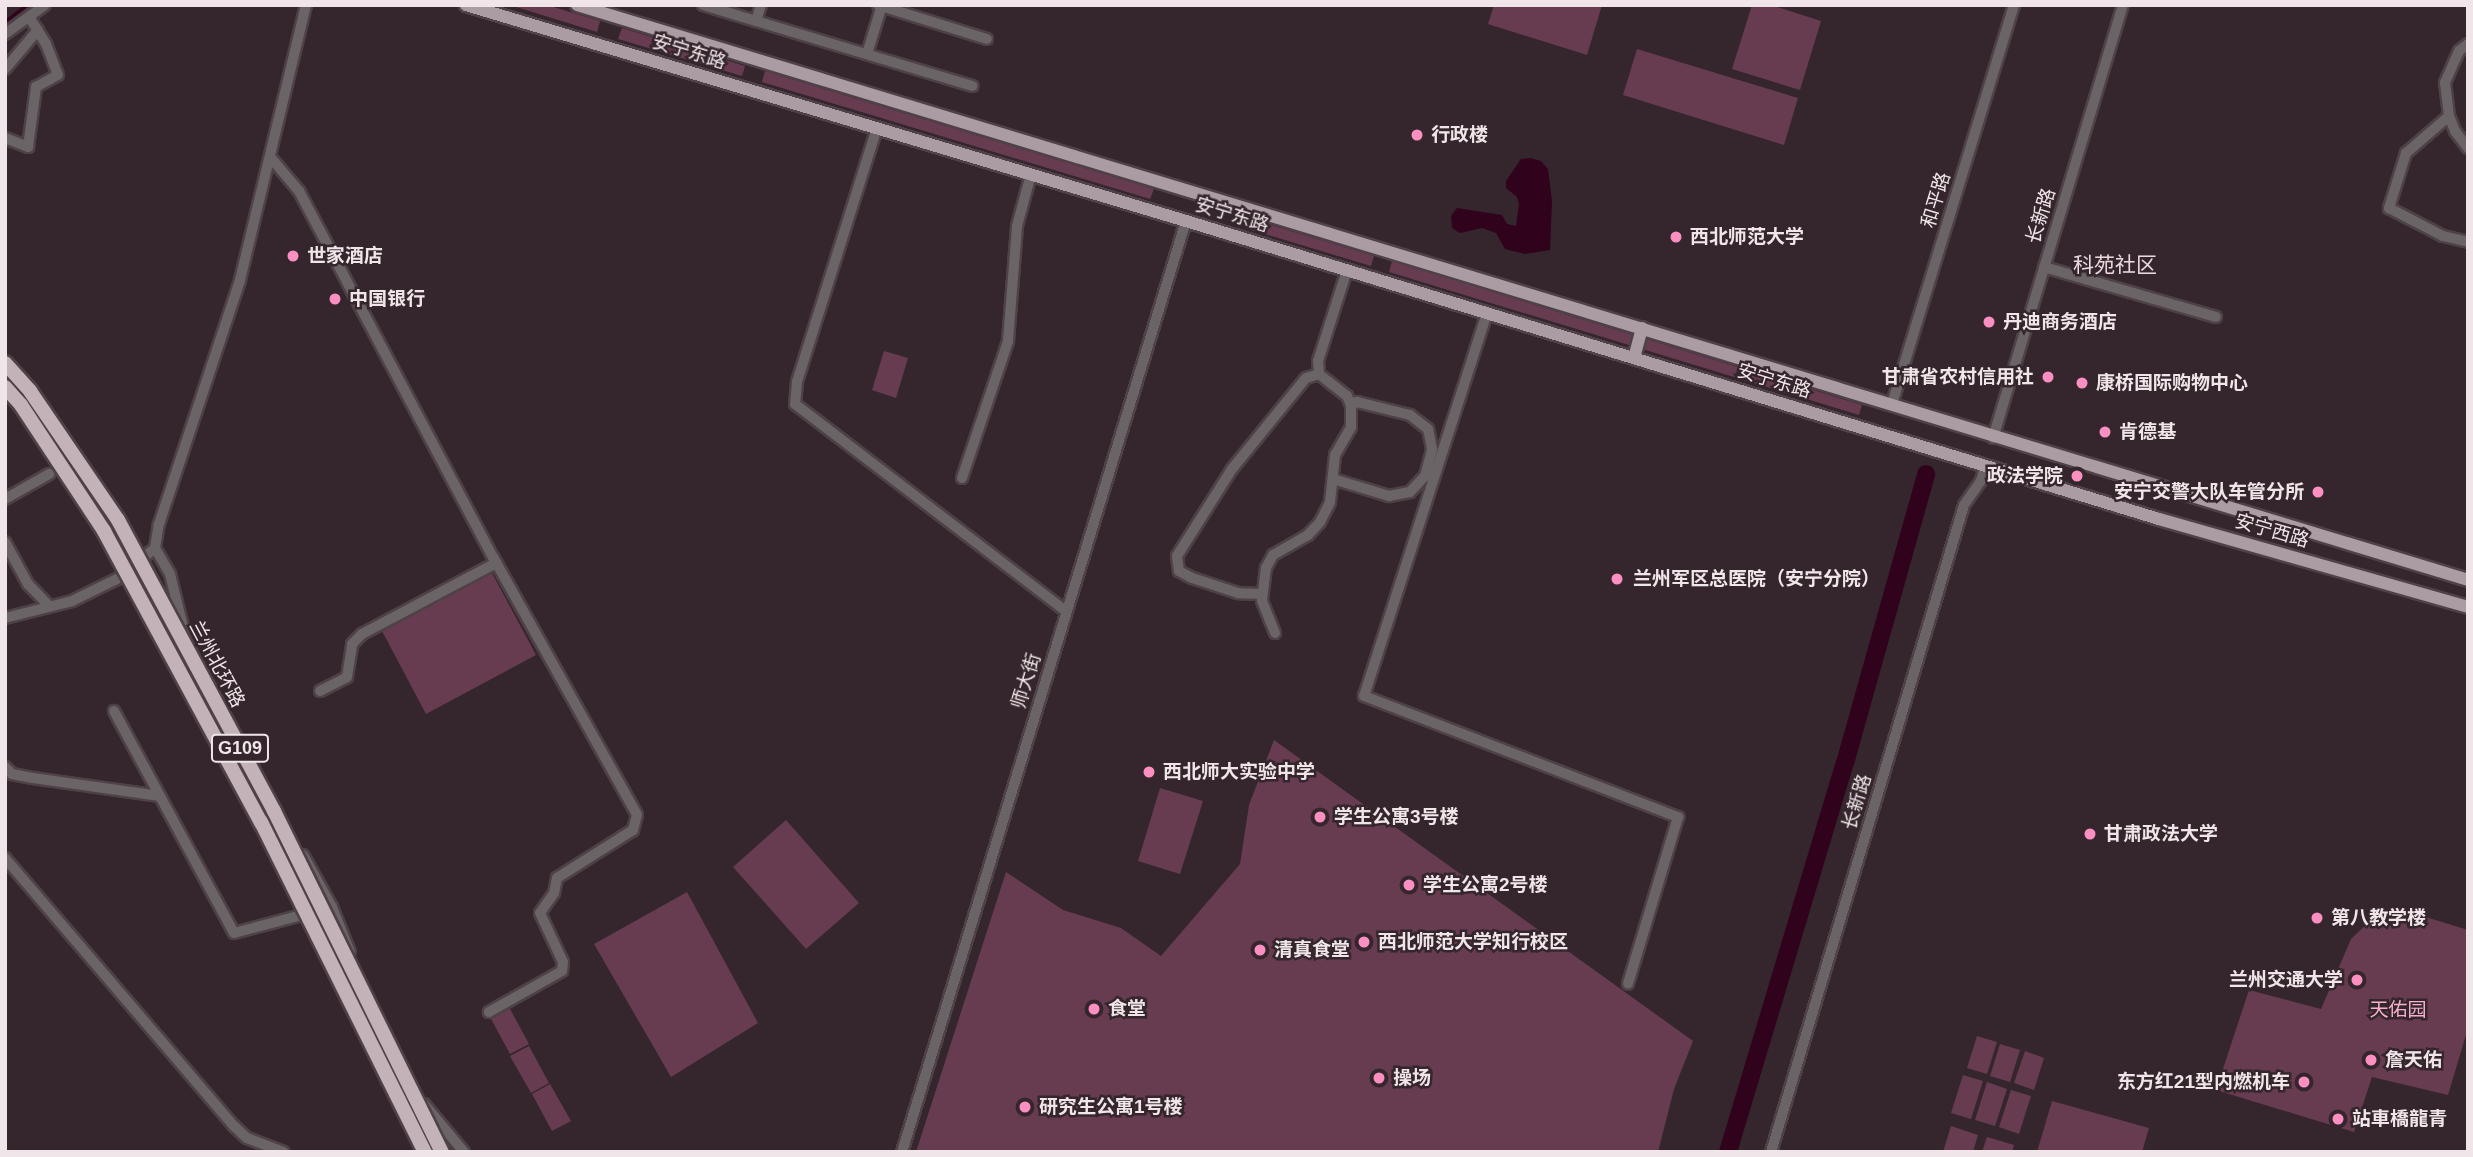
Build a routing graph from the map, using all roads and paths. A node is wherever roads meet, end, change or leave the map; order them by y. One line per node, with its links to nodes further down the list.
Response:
1 (46, 5): 11 (street)
2 (306, 5): 24 (street)
3 (466, 5): 21 (main road, 安宁东路)
4 (577, 5): 10 (main road, 安宁东路)
5 (703, 5): 12 (street)
6 (761, 5): 12 (street)
7 (2014, 5): 37 (street, 和平路)
8 (2123, 5): 28 (street, 长新路)
9 (880, 6): 15 (street); 17 (street)
10 (615, 11): 32 (main road, 安宁东路)
11 (30, 18): 13 (street); 14 (street)
12 (756, 21): 17 (street)
13 (38, 30): 18 (street); 22 (street)
14 (5, 34)
15 (987, 39)
16 (2468, 44): 20 (street)
17 (867, 54): 19 (street)
18 (5, 69)
19 (972, 86)
20 (2449, 116): 23 (street); 27 (street)
21 (877, 128): 25 (main road, 安宁东路); 52 (street)
22 (5, 138)
23 (2468, 148)
24 (272, 159): 46 (street); 47 (street)
25 (1031, 174): 26 (main road, 安宁东路); 42 (street)
26 (1186, 221): 29 (main road, 安宁东路); 52 (street, 师大街)
27 (2468, 242)
28 (2044, 267): 31 (street); 39 (street, 长新路)
29 (1347, 270): 30 (main road, 安宁东路); 35 (street)
30 (1487, 313): 33 (main road, 安宁东路); 61 (street)
31 (2216, 317)
32 (1642, 328): 33 (main road); 37 (main road, 安宁东路)
33 (1634, 358): 40 (main road, 安宁东路)
34 (5, 363): 65 (highway, 兰州北环路 / G109, bridge)
35 (1319, 374): 38 (street); 49 (street)
36 (5, 387): 64 (highway, 兰州北环路 / G109, bridge)
37 (1892, 404): 39 (main road, 安宁东路)
38 (1351, 405): 43 (street); 43 (street)
39 (1993, 438): 48 (main road, 安宁西路)
40 (1985, 466): 51 (main road, 安宁西路); 68 (street, 长新路)
41 (49, 474): 44 (street)
42 (962, 478)
43 (1332, 479): 49 (street)
44 (5, 499)
45 (5, 542): 50 (street)
46 (155, 548): 50 (street); 60 (street)
47 (496, 563): 55 (street); 62 (street)
48 (2468, 580)
49 (1262, 594): 54 (street)
50 (48, 605): 53 (street)
51 (2468, 607)
52 (1066, 611): 67 (street, 师大街)
53 (5, 618)
54 (1275, 633)
55 (320, 691)
56 (114, 711): 58 (street)
57 (5, 767): 58 (street)
58 (160, 796): 60 (street)
59 (5, 858): 63 (street)
60 (332, 907): 66 (street)
61 (1628, 984)
62 (489, 1012)
63 (282, 1152)
64 (425, 1152)
65 (442, 1152)
66 (464, 1152)
67 (902, 1152)
68 (1770, 1152)

